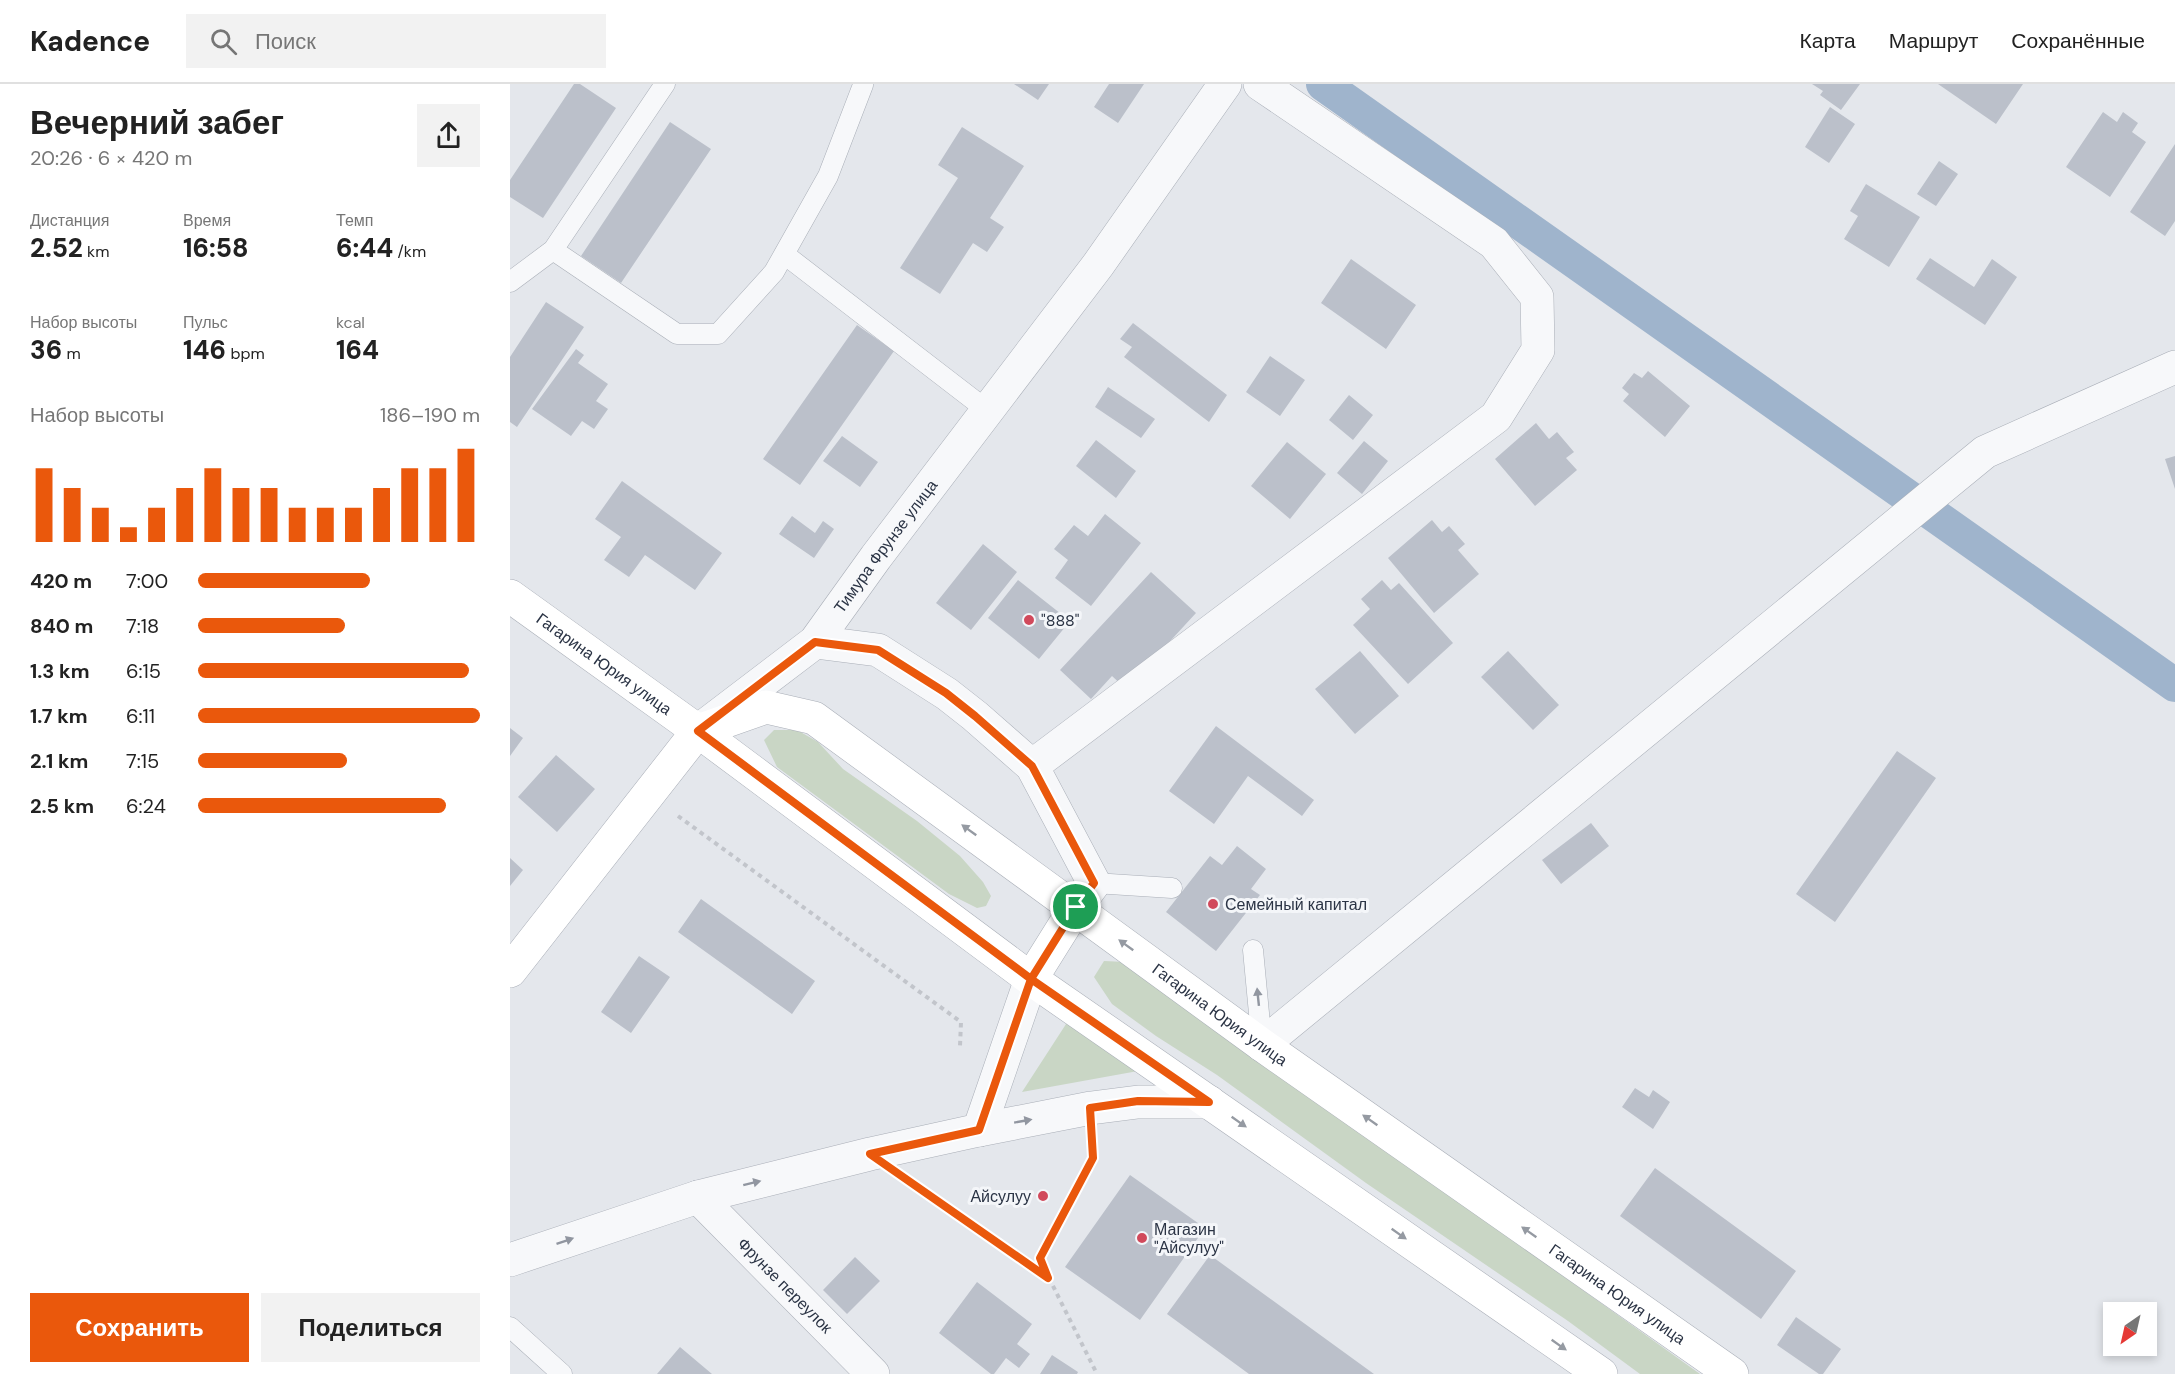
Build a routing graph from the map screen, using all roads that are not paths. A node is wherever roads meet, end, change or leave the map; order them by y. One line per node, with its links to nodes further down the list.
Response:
1 (666, 84): 5 (lane)
2 (1225, 84): 9 (street, Тимура Фрунзе улица)
3 (1260, 84): 13 (street)
4 (863, 85): 6 (lane)
5 (552, 250): 6 (lane); 7 (lane)
6 (784, 254): 9 (lane)
7 (510, 282)
8 (2175, 367): 19 (street)
9 (988, 411): 11 (street, Тимура Фрунзе улица)
10 (510, 596): 12 (main road, Гагарина Юрия улица)
11 (815, 642): 12 (street, Тимура Фрунзе улица); 13 (street)
12 (698, 731): 15 (main road, Гагарина Юрия улица, one-way to 12); 17 (main road, Тимура Фрунзе улица); 18 (main road, Гагарина Юрия улица)
13 (1032, 766): 15 (street)
14 (1172, 888): 15 (lane)
15 (1085, 895): 18 (main road); 19 (main road, Гагарина Юрия улица, one-way to 15)
16 (1253, 950): 19 (lane, one-way to 16)
17 (510, 971)
18 (1031, 979): 20 (main road, Гагарина Юрия улица); 21 (street)
19 (1262, 1045): 28 (main road, Гагарина Юрия улица, one-way to 19)
20 (1209, 1102): 21 (street, one-way to 20); 27 (main road, Гагарина Юрия улица, one-way to 27)
21 (979, 1130): 22 (street, one-way to 21)
22 (698, 1197): 23 (street, one-way to 22); 26 (street, Фрунзе переулок)
23 (510, 1260)
24 (510, 1327): 25 (lane)
25 (562, 1374)
26 (873, 1374)
27 (1601, 1374)
28 (1732, 1374)

